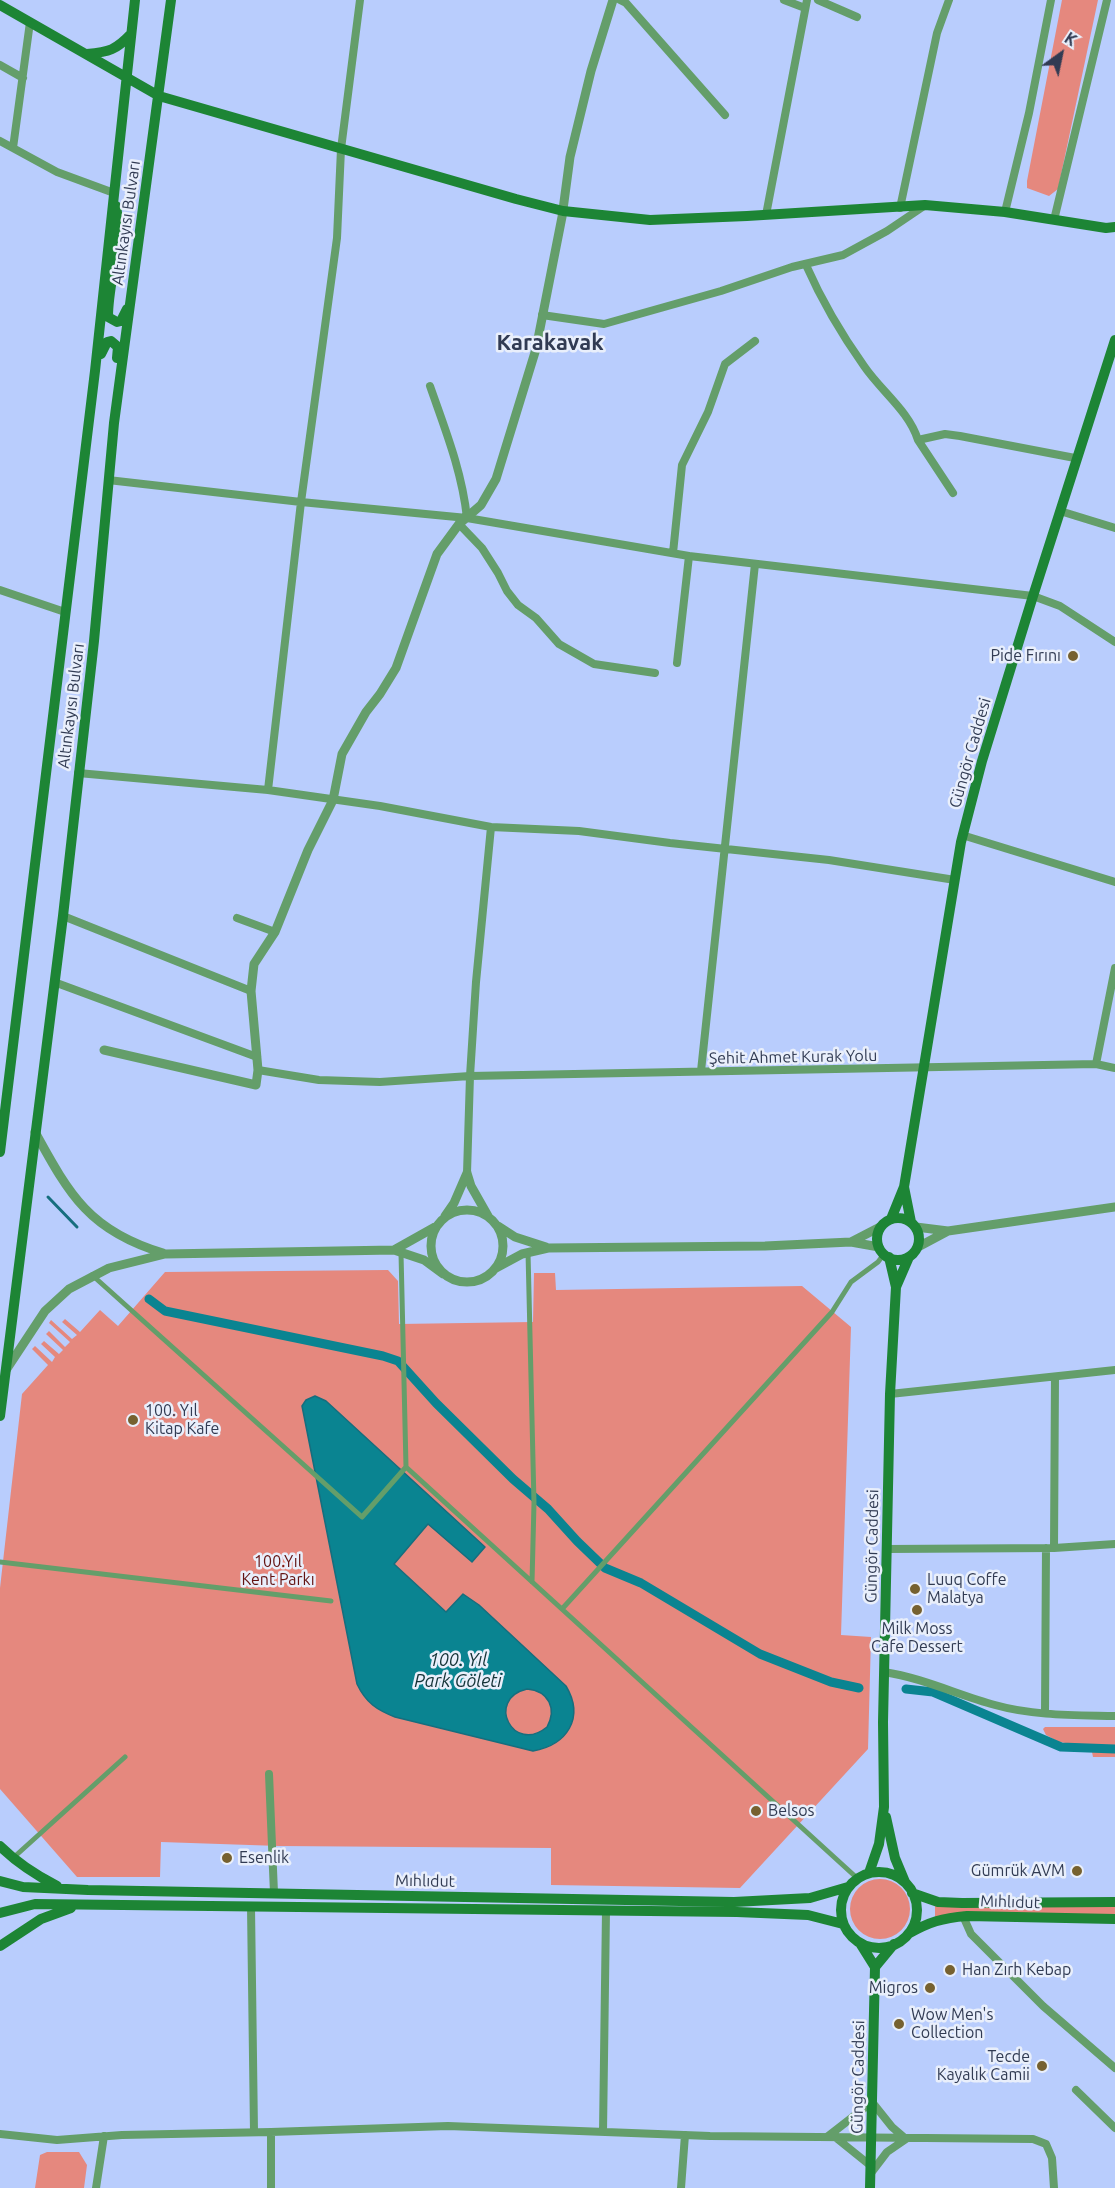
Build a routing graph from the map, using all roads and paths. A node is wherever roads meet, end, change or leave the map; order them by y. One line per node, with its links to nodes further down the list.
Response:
1 (135, 0): 15 (main road, Altınkayısı Bulvarı)
2 (171, 0): 20 (main road, Altınkayısı Bulvarı)
3 (360, 0): 24 (street)
4 (613, 0): 28 (street)
5 (620, 0): 21 (street)
6 (784, 0): 12 (street)
7 (818, 0): 13 (street)
8 (949, 0): 27 (street)
9 (1052, 0): 29 (street)
10 (1107, 0): 31 (street)
11 (0, 4): 14 (main road)
12 (806, 4): 30 (street)
13 (857, 17)
14 (30, 22): 16 (main road); 19 (street)
15 (131, 34): 16 (main road); 18 (main road, Altınkayısı Bulvarı)
16 (87, 54): 18 (main road)
17 (0, 65): 19 (street)
18 (127, 76): 20 (main road); 25 (main road, Altınkayısı Bulvarı)
19 (23, 78): 23 (street)
20 (159, 96): 24 (main road); 35 (main road, Altınkayısı Bulvarı)
21 (725, 116)
22 (0, 141): 23 (street)
23 (13, 148): 25 (street)
24 (341, 149): 28 (main road); 46 (street)
25 (114, 194): 35 (main road); 39 (main road, Altınkayısı Bulvarı)
26 (925, 205): 27 (main road); 29 (main road); 34 (street)
27 (900, 208): 30 (main road)
28 (563, 211): 30 (main road); 36 (street)
29 (1005, 212): 31 (main road)
30 (766, 215)
31 (1054, 220): 32 (main road)
32 (1110, 228): 33 (main road)
33 (1115, 236)
34 (806, 265): 36 (street); 41 (street)
35 (131, 298): 42 (main road, Altınkayısı Bulvarı)
36 (542, 315): 48 (street)
37 (755, 341): 50 (street)
38 (1114, 345): 43 (main road, Güngör Caddesi)
39 (93, 384): 42 (main road); 55 (main road, Altınkayısı Bulvarı)
40 (430, 386): 48 (street)
41 (918, 440): 43 (street); 45 (street)
42 (111, 450): 44 (main road, Altınkayısı Bulvarı)
43 (1075, 458): 47 (main road, Güngör Caddesi)
44 (108, 480): 46 (street); 59 (main road, Altınkayısı Bulvarı)
45 (953, 493)
46 (300, 502): 48 (street); 60 (street)
47 (1060, 511): 49 (street); 54 (main road, Güngör Caddesi)
48 (463, 521): 50 (street); 58 (street); 61 (street)
49 (1115, 528)
50 (673, 553): 51 (street)
51 (689, 556): 52 (street); 57 (street)
52 (755, 564): 54 (street); 64 (street)
53 (0, 590): 55 (street)
54 (1033, 596): 56 (street); 63 (main road, Güngör Caddesi)
55 (65, 612): 81 (main road, Altınkayısı Bulvarı)
56 (1115, 642)
57 (677, 663)
58 (655, 673)
59 (78, 774): 60 (street); 67 (main road, Altınkayısı Bulvarı)
60 (268, 790): 61 (street)
61 (333, 800): 62 (street); 69 (street)
62 (491, 827): 64 (street); 80 (street)
63 (962, 835): 65 (main road, Güngör Caddesi); 66 (street)
64 (726, 848): 65 (street); 79 (street)
65 (955, 880): 76 (main road, Güngör Caddesi)
66 (1115, 882)
67 (63, 916): 71 (main road, Altınkayısı Bulvarı); 72 (street)
68 (237, 918): 69 (street)
69 (275, 932): 72 (street)
70 (1115, 968): 75 (street)
71 (54, 982): 74 (street); 82 (main road, Altınkayısı Bulvarı)
72 (251, 991): 74 (street)
73 (104, 1050): 78 (street)
74 (257, 1057): 78 (street)
75 (1096, 1064): 76 (street, Şehit Ahmet Kurak Yolu); 77 (street, Şehit Ahmet Kurak Yolu)
76 (922, 1068): 79 (street, Şehit Ahmet Kurak Yolu); 85 (main road, Güngör Caddesi)
77 (1115, 1068)
78 (258, 1070): 80 (street, Şehit Ahmet Kurak Yolu)
79 (701, 1071): 80 (street, Şehit Ahmet Kurak Yolu)
80 (470, 1076): 84 (street)
81 (2, 1117): 83 (main road, Altınkayısı Bulvarı)
82 (35, 1132): 101 (street); 107 (main road, Altınkayısı Bulvarı)
83 (0, 1152)
84 (467, 1173): 87 (street); 88 (street)
85 (904, 1186): 89 (main road, Güngör Caddesi); 90 (main road, Güngör Caddesi)
86 (1115, 1207): 94 (street)
87 (488, 1217): 88 (street); 91 (street)
88 (444, 1218): 92 (street)
89 (891, 1219): 90 (main road); 93 (main road)
90 (914, 1224): 94 (street); 96 (main road)
91 (496, 1225): 97 (street); 103 (street)
92 (435, 1227): 98 (street); 104 (street)
93 (880, 1227): 95 (street); 100 (main road)
94 (948, 1231): 96 (street)
95 (851, 1242): 97 (street); 100 (street)
96 (918, 1247): 102 (main road)
97 (548, 1248): 99 (street)
98 (398, 1252): 101 (street); 104 (street); 112 (street)
99 (528, 1252): 103 (street); 117 (street)
100 (884, 1253): 102 (main road); 106 (main road, Güngör Caddesi); 119 (street)
101 (165, 1254): 105 (street)
102 (909, 1257): 106 (main road, Güngör Caddesi)
103 (496, 1268): 104 (street)
104 (443, 1274)
105 (92, 1275): 107 (street); 112 (street)
106 (896, 1287): 110 (main road, Güngör Caddesi)
107 (6, 1370): 111 (main road, Altınkayısı Bulvarı)
108 (1115, 1370): 109 (street)
109 (1055, 1377): 110 (street); 114 (street)
110 (890, 1394): 115 (main road, Güngör Caddesi)
111 (0, 1416)
112 (406, 1467): 117 (street)
113 (1115, 1544): 114 (street)
114 (1050, 1548): 115 (street); 121 (street)
115 (887, 1549): 120 (main road, Güngör Caddesi)
116 (0, 1562): 118 (street)
117 (532, 1582): 119 (street)
118 (331, 1601)
119 (562, 1609): 129 (street)
120 (884, 1672): 121 (street); 125 (main road, Güngör Caddesi)
121 (1045, 1713): 122 (street)
122 (1115, 1716)
123 (125, 1757): 127 (street)
124 (269, 1774): 134 (street)
125 (884, 1807): 128 (main road); 131 (main road)
126 (0, 1846): 127 (main road)
127 (13, 1858): 133 (main road)
128 (869, 1873): 129 (main road); 131 (main road)
129 (857, 1878): 132 (main road)
130 (0, 1881): 133 (main road, Mıhlıdut)
131 (905, 1882): 135 (main road)
132 (848, 1887): 134 (main road, Mıhlıdut); 143 (main road)
133 (63, 1888): 134 (main road, Mıhlıdut)
134 (274, 1893)
135 (912, 1893): 136 (main road, Mıhlıdut); 144 (main road)
136 (1115, 1902)
137 (77, 1906): 138 (main road, Mıhlıdut); 140 (main road, Mıhlıdut); 147 (main road)
138 (251, 1907): 139 (main road, Mıhlıdut); 153 (street)
139 (606, 1911): 143 (main road, Mıhlıdut); 155 (street)
140 (0, 1913)
141 (963, 1916): 142 (main road, Mıhlıdut); 144 (main road, Mıhlıdut); 149 (street)
142 (1115, 1919)
143 (843, 1924): 145 (main road)
144 (907, 1934): 146 (main road)
145 (860, 1943): 146 (main road); 148 (main road)
146 (894, 1944): 148 (main road)
147 (0, 1946)
148 (875, 1967): 151 (main road, Güngör Caddesi)
149 (1115, 2068)
150 (1076, 2090): 152 (street)
151 (872, 2102): 159 (street); 160 (main road, Güngör Caddesi); 161 (street)
152 (1115, 2128)
153 (254, 2132): 154 (street); 158 (street)
154 (271, 2132): 155 (street); 164 (street)
155 (603, 2132): 157 (street)
156 (0, 2133): 158 (street)
157 (685, 2135): 159 (street); 165 (street)
158 (104, 2136): 163 (street)
159 (831, 2137): 160 (street); 162 (street)
160 (872, 2137): 161 (street); 162 (main road, Güngör Caddesi)
161 (906, 2139): 162 (street); 167 (street)
162 (871, 2170): 166 (main road, Güngör Caddesi)
163 (96, 2188)
164 (271, 2188)
165 (681, 2188)
166 (870, 2188)
167 (1054, 2188)

